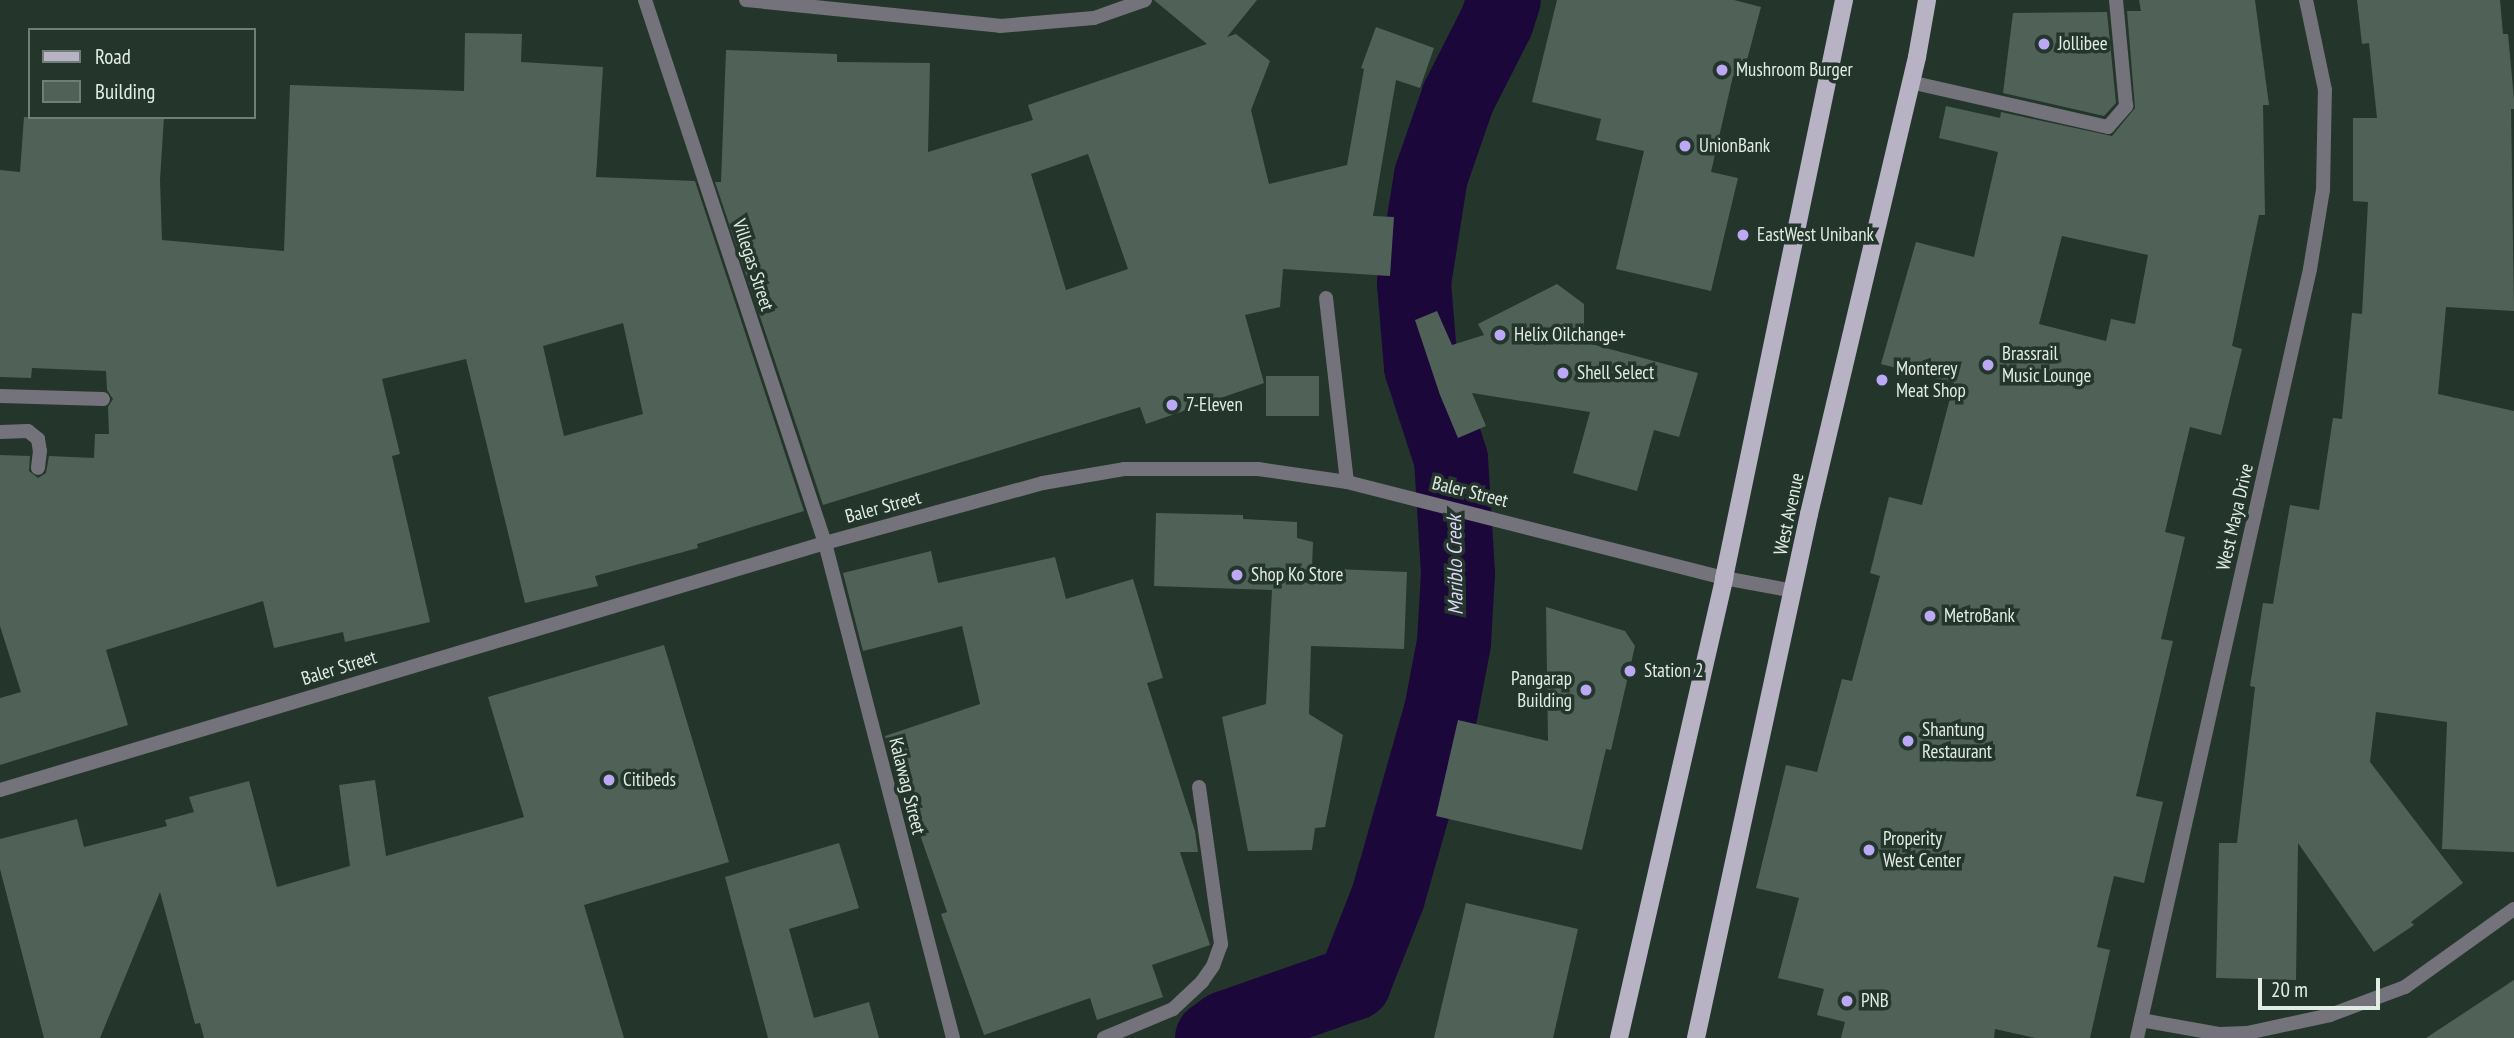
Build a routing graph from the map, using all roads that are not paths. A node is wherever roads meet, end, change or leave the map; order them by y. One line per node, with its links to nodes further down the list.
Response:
1 (645, 0): 15 (street, Villegas Street)
2 (746, 0): 3 (street)
3 (1145, 0)
4 (1844, 0): 16 (main road)
5 (1927, 0): 8 (main road, West Avenue)
6 (2116, 0): 8 (street)
7 (2306, 0): 21 (street, West Maya Drive)
8 (1910, 82): 17 (main road, West Avenue)
9 (1326, 298): 14 (street)
10 (0, 396): 11 (street)
11 (103, 399)
12 (0, 432): 13 (street)
13 (38, 468)
14 (1347, 482): 15 (street, Baler Street); 16 (street, Baler Street)
15 (825, 543): 19 (street, Baler Street); 22 (street, Kalawag Street)
16 (1724, 578): 17 (street, Baler Street); 24 (main road)
17 (1794, 590): 25 (main road, West Avenue)
18 (1199, 787): 23 (street)
19 (0, 790)
20 (2514, 909): 21 (street)
21 (2141, 1020): 26 (street, West Maya Drive)
22 (953, 1038)
23 (1104, 1038)
24 (1619, 1038)
25 (1696, 1038)
26 (2137, 1038)

